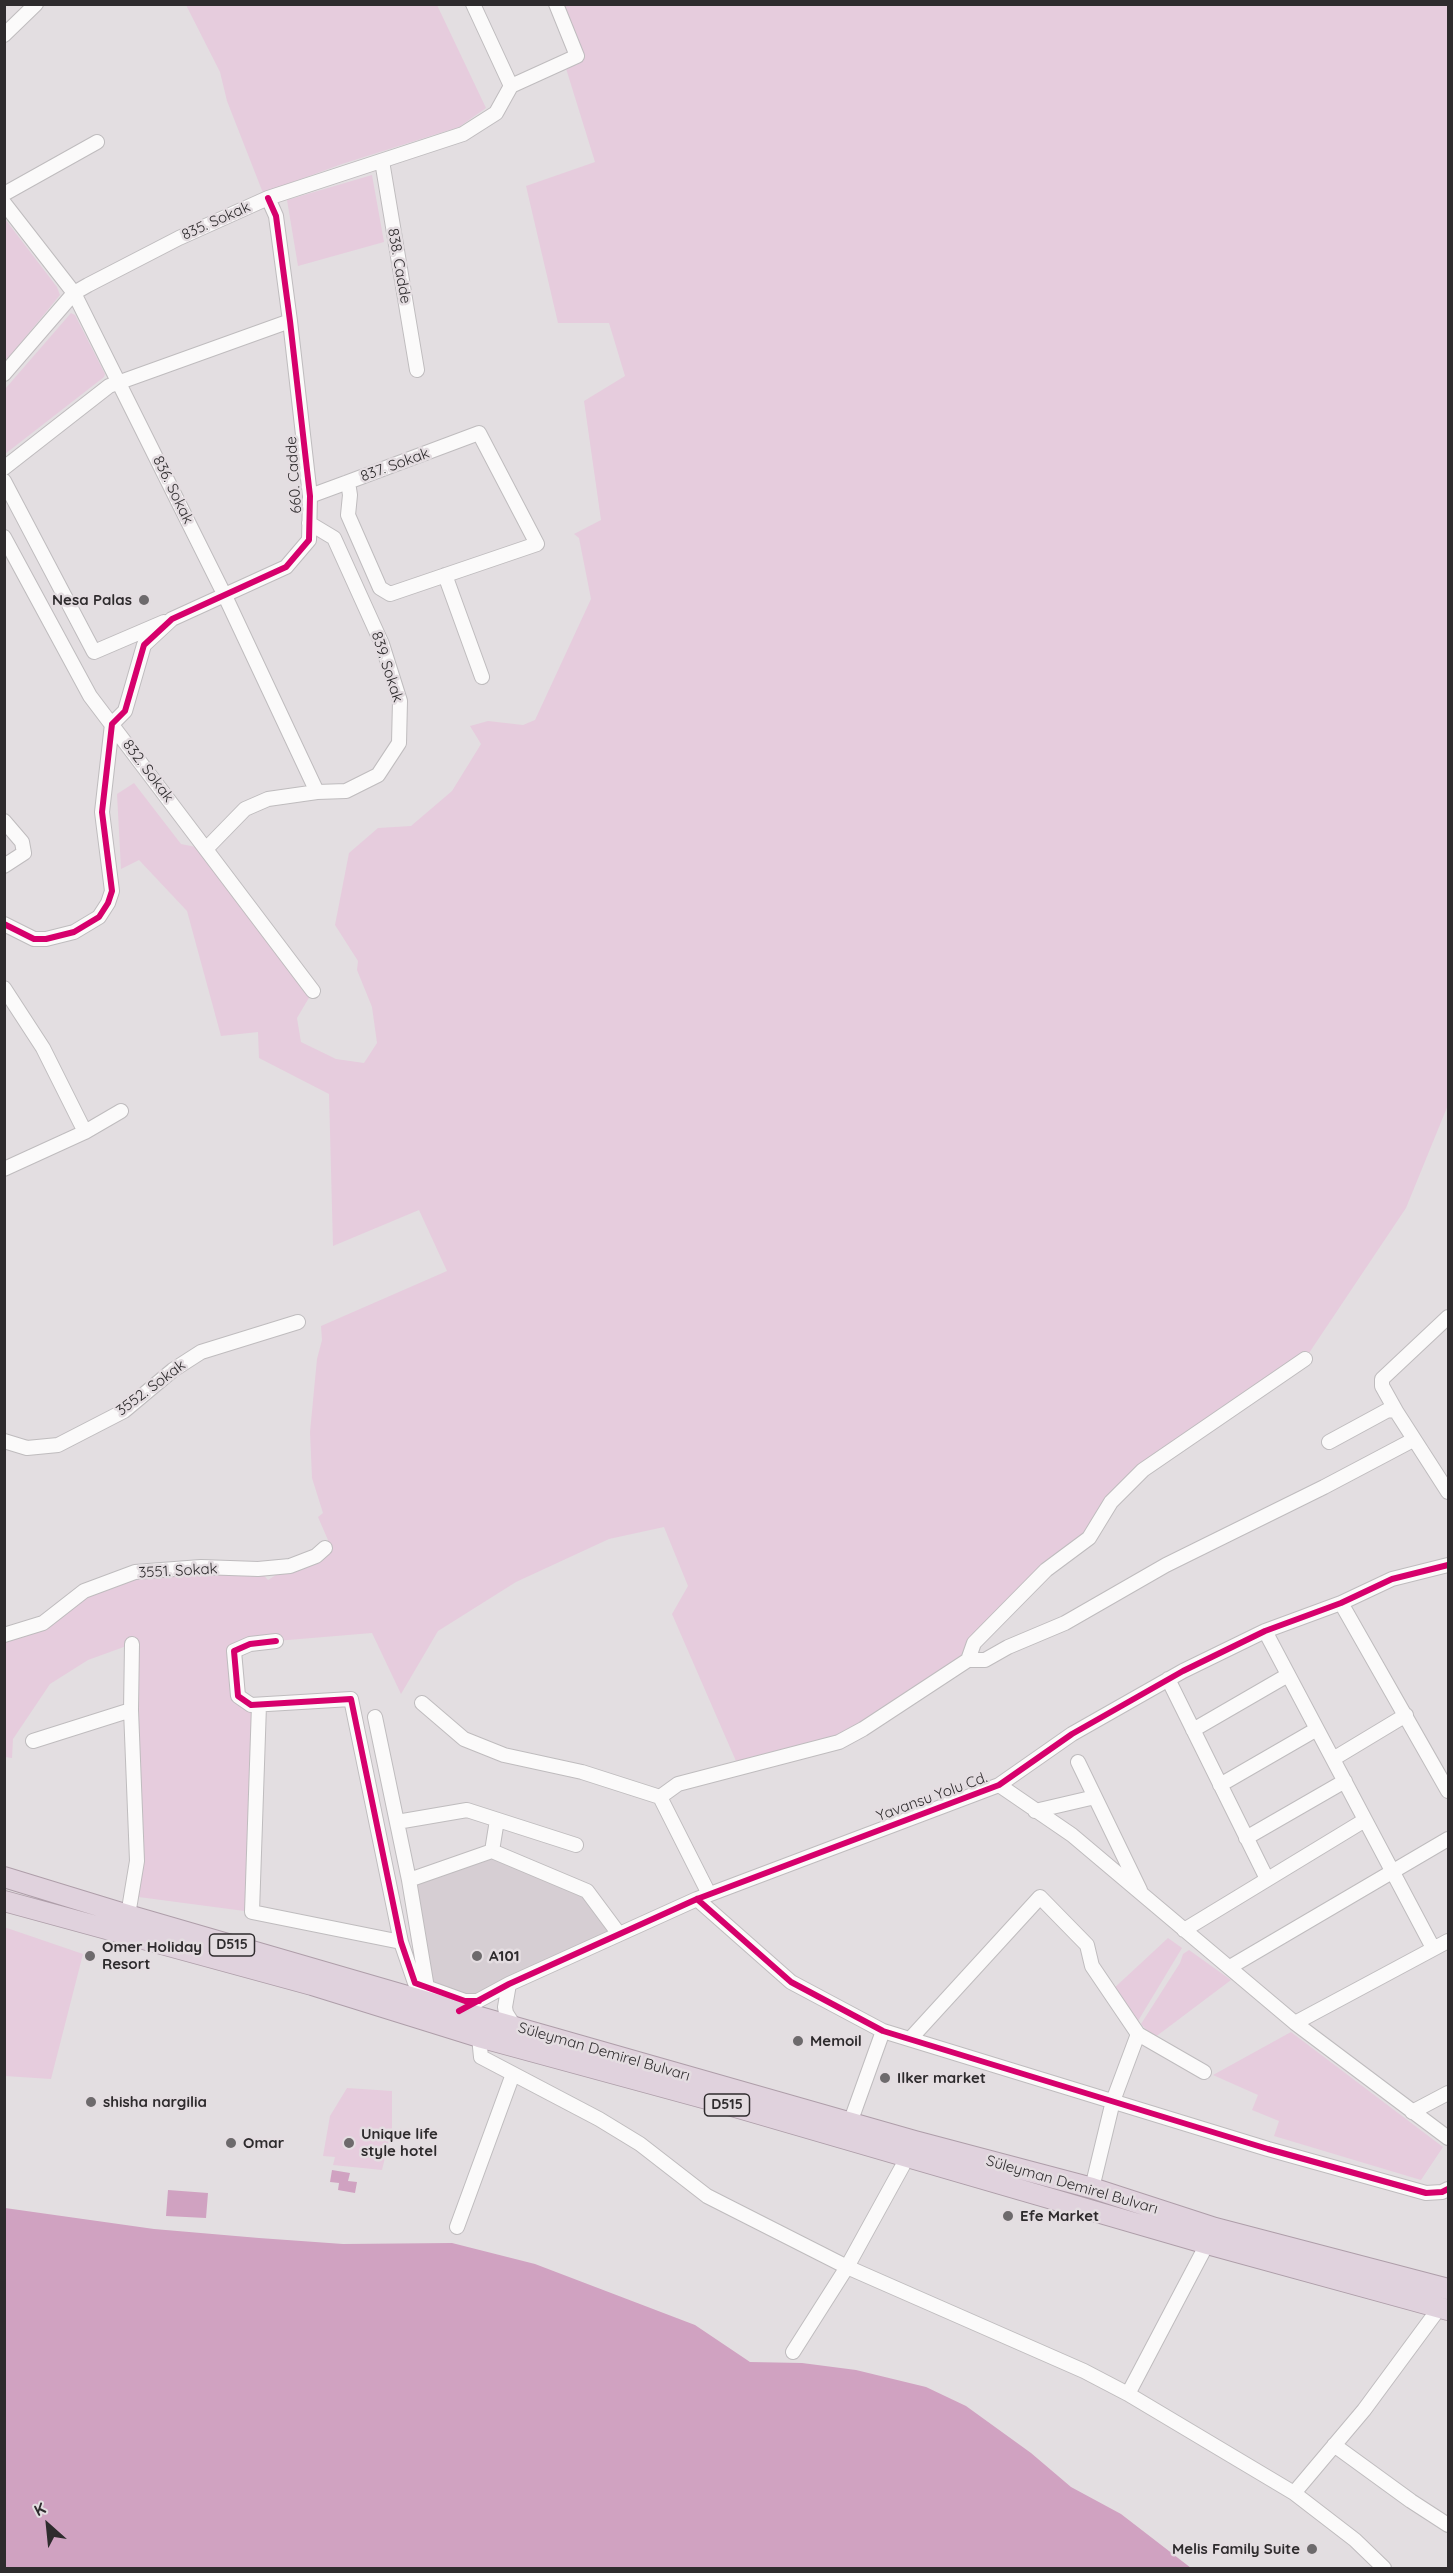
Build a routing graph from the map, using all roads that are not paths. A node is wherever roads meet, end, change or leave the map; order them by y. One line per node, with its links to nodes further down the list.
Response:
1 (36, 4): 4 (street)
2 (473, 4): 5 (street)
3 (556, 4): 5 (street)
4 (4, 34)
5 (511, 86): 7 (street, 835. Sokak)
6 (97, 142): 8 (street)
7 (381, 161): 9 (street, 835. Sokak); 13 (street, 838. Cadde)
8 (4, 194)
9 (268, 198): 11 (street, 835. Sokak); 12 (street, 660. Cadde)
10 (4, 203): 11 (street, 836. Sokak)
11 (74, 292): 14 (street, 835. Sokak); 15 (street, 836. Sokak)
12 (290, 321): 15 (street); 19 (street, 660. Cadde)
13 (417, 370)
14 (4, 374)
15 (120, 382): 16 (street); 23 (street, 836. Sokak)
16 (4, 468)
17 (4, 481): 24 (street)
18 (348, 482): 19 (street, 837. Sokak); 22 (street); 22 (street, 837. Sokak)
19 (310, 496): 20 (street, 660. Cadde)
20 (309, 524): 23 (street, 660. Cadde); 27 (street, 839. Sokak)
21 (4, 537): 26 (street, 832. Sokak)
22 (445, 575): 25 (street)
23 (225, 596): 24 (street, 660. Cadde); 27 (street, 836. Sokak)
24 (172, 619): 26 (street, 660. Cadde)
25 (482, 677)
26 (112, 724): 29 (street, 832. Sokak); 31 (street)
27 (317, 792): 29 (street, 839. Sokak)
28 (4, 821): 30 (street)
29 (206, 849): 33 (street, 832. Sokak)
30 (4, 866)
31 (4, 924)
32 (4, 988): 35 (street)
33 (313, 992)
34 (121, 1111): 35 (street)
35 (85, 1131): 36 (street)
36 (4, 1169)
37 (1449, 1317): 40 (street)
38 (298, 1322): 42 (street, 3552. Sokak)
39 (1305, 1359): 52 (street)
40 (1396, 1411): 41 (street); 43 (street)
41 (1413, 1440): 44 (street); 52 (street)
42 (4, 1441)
43 (1329, 1442)
44 (1449, 1492)
45 (325, 1548): 49 (street, 3551. Sokak)
46 (1449, 1565): 47 (street, Yavansu Yolu Cd.)
47 (1341, 1603): 48 (street, Yavansu Yolu Cd.); 58 (street)
48 (1265, 1631): 53 (street); 54 (street, Yavansu Yolu Cd.)
49 (4, 1635)
50 (276, 1641): 56 (street)
51 (132, 1644): 57 (street)
52 (968, 1660): 69 (street)
53 (1288, 1675): 60 (street); 61 (street)
54 (1168, 1679): 61 (street); 66 (street, Yavansu Yolu Cd.)
55 (422, 1703): 69 (street)
56 (259, 1705): 90 (street); 90 (street)
57 (131, 1710): 62 (street); 86 (street)
58 (1406, 1715): 63 (street); 68 (street)
59 (375, 1717): 74 (street)
60 (1317, 1729): 63 (street); 67 (street)
61 (1193, 1730): 67 (street)
62 (33, 1741)
63 (1332, 1759): 65 (street)
64 (1078, 1762): 70 (street)
65 (1344, 1781): 73 (street); 75 (street)
66 (999, 1785): 71 (street); 83 (street, Yavansu Yolu Cd.)
67 (1220, 1785): 75 (street)
68 (1449, 1791)
69 (660, 1797): 83 (street)
70 (1095, 1797): 71 (street); 84 (street)
71 (1035, 1811): 84 (street)
72 (497, 1820): 74 (street); 77 (street); 78 (street)
73 (1365, 1820): 79 (street); 81 (street)
74 (397, 1822): 82 (street)
75 (1246, 1838): 81 (street)
76 (1449, 1839): 79 (street)
77 (576, 1845)
78 (492, 1851): 82 (street); 88 (street)
79 (1391, 1871): 91 (street); 92 (street)
80 (4, 1877): 86 (highway, Süleyman Demirel Bulvarı / D515)
81 (1267, 1879): 87 (street)
82 (409, 1880): 94 (street)
83 (703, 1896): 88 (street, Yavansu Yolu Cd.); 99 (street)
84 (1143, 1896): 87 (street)
85 (4, 1901): 101 (highway, Süleyman Demirel Bulvarı / D515)
86 (128, 1915): 96 (highway, Süleyman Demirel Bulvarı / D515)
87 (1184, 1930): 92 (street)
88 (619, 1934): 93 (street, Yavansu Yolu Cd.)
89 (1449, 1941): 91 (street)
90 (401, 1942): 94 (street)
91 (1432, 1948): 97 (street)
92 (1230, 1967): 97 (street)
93 (509, 1984): 95 (street, Yavansu Yolu Cd.); 98 (street)
94 (427, 1988): 95 (street)
95 (478, 2001): 96 (street, Yavansu Yolu Cd.)
96 (459, 2011): 98 (highway, Süleyman Demirel Bulvarı / D515)
97 (1295, 2023): 107 (street)
98 (515, 2027): 108 (highway, Süleyman Demirel Bulvarı / D515)
99 (883, 2031): 102 (street); 108 (street)
100 (1138, 2034): 102 (street); 104 (street); 106 (street)
101 (479, 2037): 103 (street); 110 (highway, Süleyman Demirel Bulvarı / D515)
102 (911, 2038): 106 (street)
103 (513, 2073): 113 (street); 115 (street)
104 (1204, 2073)
105 (1449, 2093): 107 (street)
106 (1113, 2101): 111 (street); 112 (street)
107 (1412, 2112): 109 (street)
108 (850, 2123): 111 (highway, Süleyman Demirel Bulvarı / D515)
109 (1449, 2138)
110 (907, 2158): 114 (highway, Süleyman Demirel Bulvarı / D515); 115 (street)
111 (1092, 2188): 116 (highway, Süleyman Demirel Bulvarı / D515)
112 (1449, 2189)
113 (457, 2227)
114 (1207, 2244): 117 (highway, Süleyman Demirel Bulvarı / D515); 119 (street)
115 (847, 2267): 118 (street); 119 (street)
116 (1449, 2289)
117 (1444, 2309): 120 (street)
118 (793, 2352)
119 (1128, 2394): 121 (street)
120 (1334, 2445): 121 (street); 122 (street)
121 (1294, 2493): 123 (street)
122 (1449, 2525)
123 (1384, 2568)

